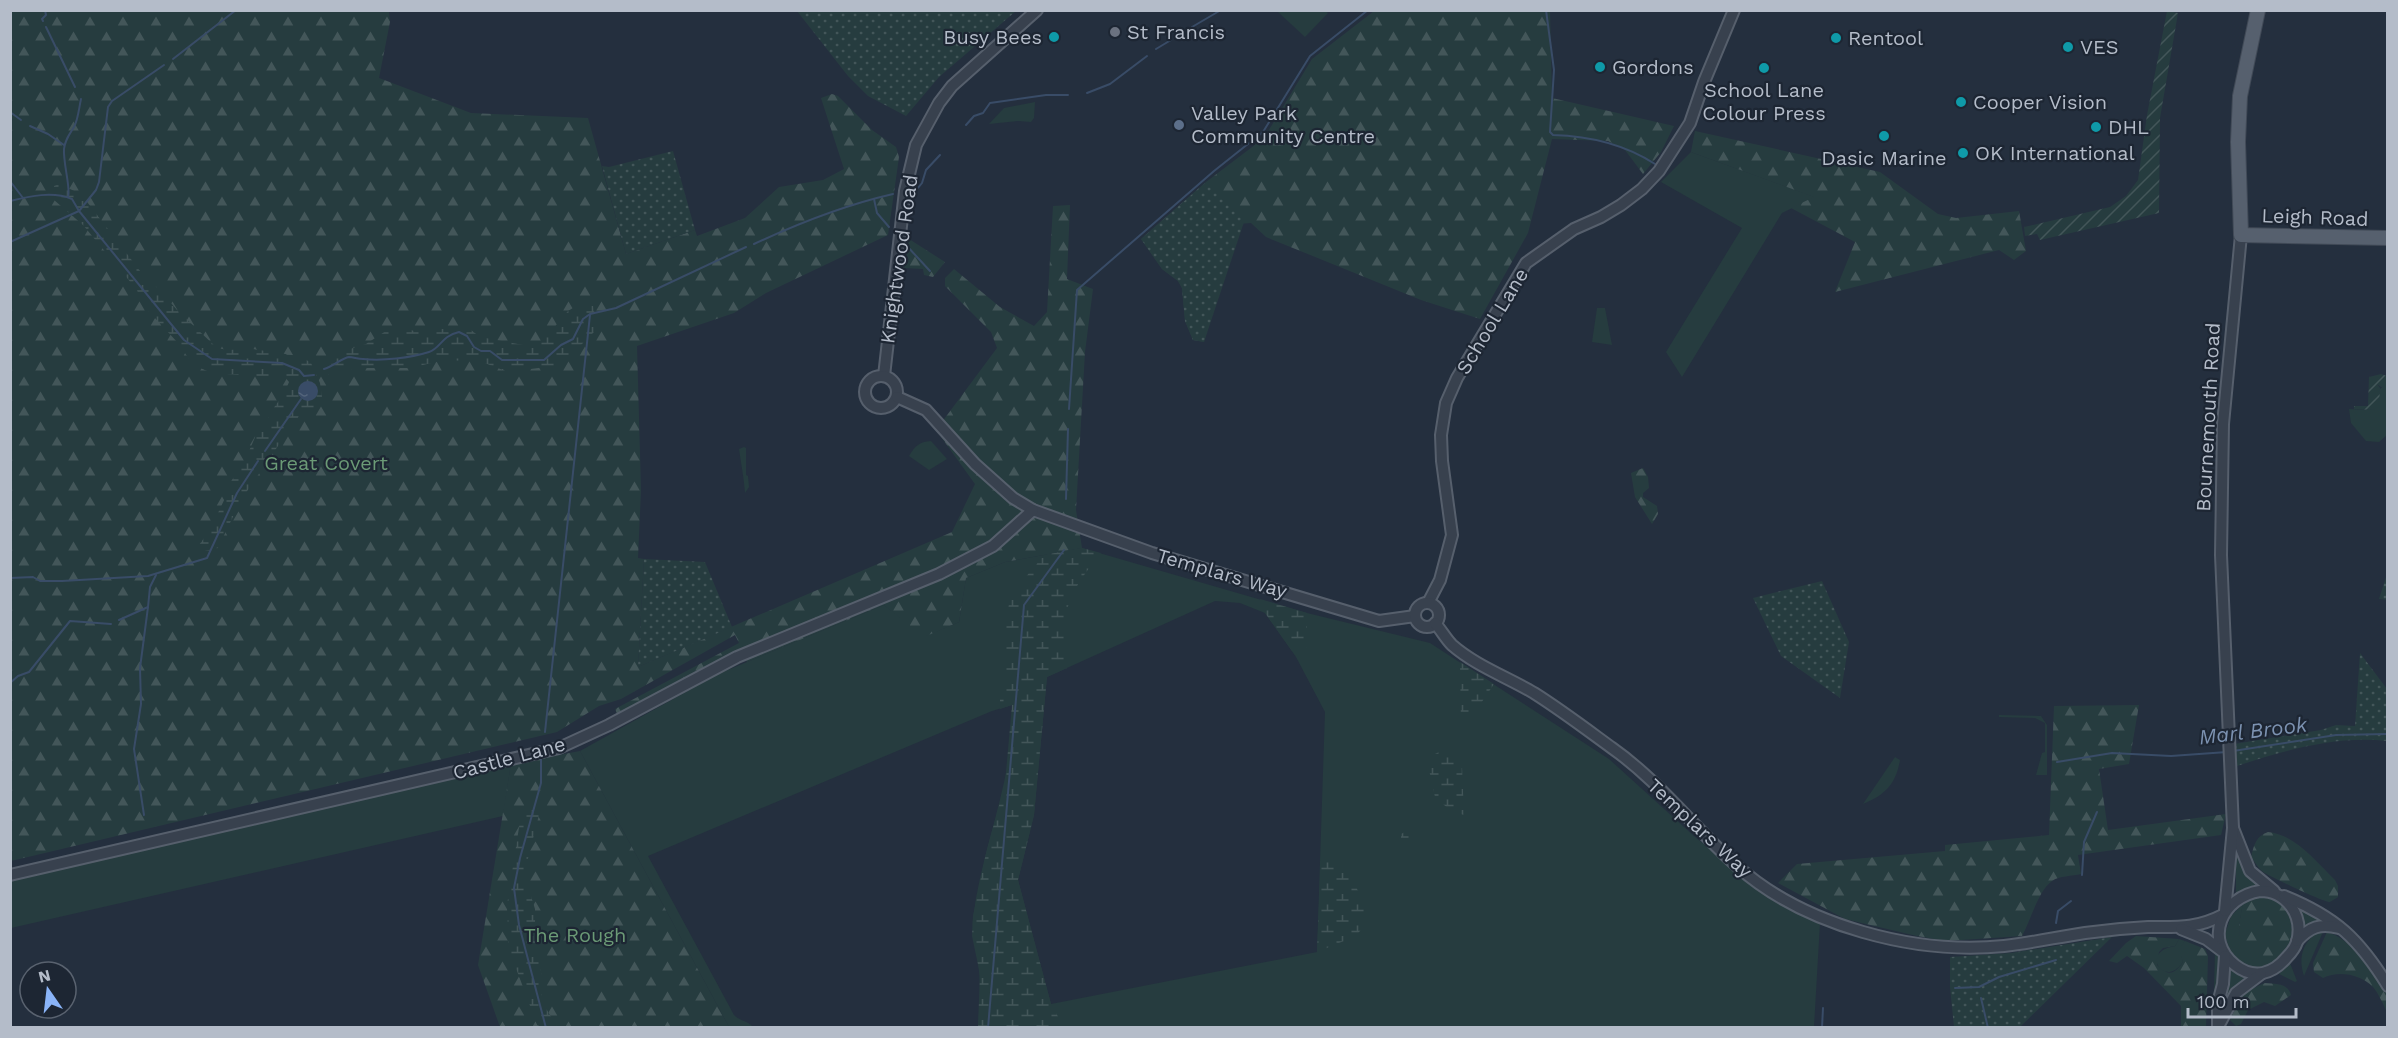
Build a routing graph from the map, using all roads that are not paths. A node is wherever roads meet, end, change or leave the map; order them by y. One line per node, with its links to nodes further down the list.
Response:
1 (1037, 10): 6 (street, Knightwood Road)
2 (1734, 10): 9 (street, School Lane)
3 (2258, 10): 4 (main road, Bournemouth Road)
4 (2241, 234): 5 (main road, Leigh Road); 12 (street, Bournemouth Road)
5 (2388, 238)
6 (884, 376): 7 (street); 7 (street)
7 (897, 397): 8 (street)
8 (1033, 510): 10 (street, Templars Way); 13 (street, Castle Lane)
9 (1428, 603): 10 (street); 11 (street, Templars Way)
10 (1415, 616): 11 (street, Templars Way)
11 (1436, 623): 16 (street, Templars Way)
12 (2233, 828): 14 (street, Bournemouth Road); 15 (street, Bournemouth Road)
13 (10, 875)
14 (2278, 894): 15 (street); 17 (street); 18 (street)
15 (2224, 913): 16 (street, Templars Way); 19 (street)
16 (2180, 928): 19 (street, Templars Way)
17 (2342, 929): 18 (street); 21 (street)
18 (2297, 941): 20 (street)
19 (2223, 953): 20 (street); 22 (street)
20 (2261, 974): 22 (street)
21 (2388, 986)
22 (2219, 1026)

